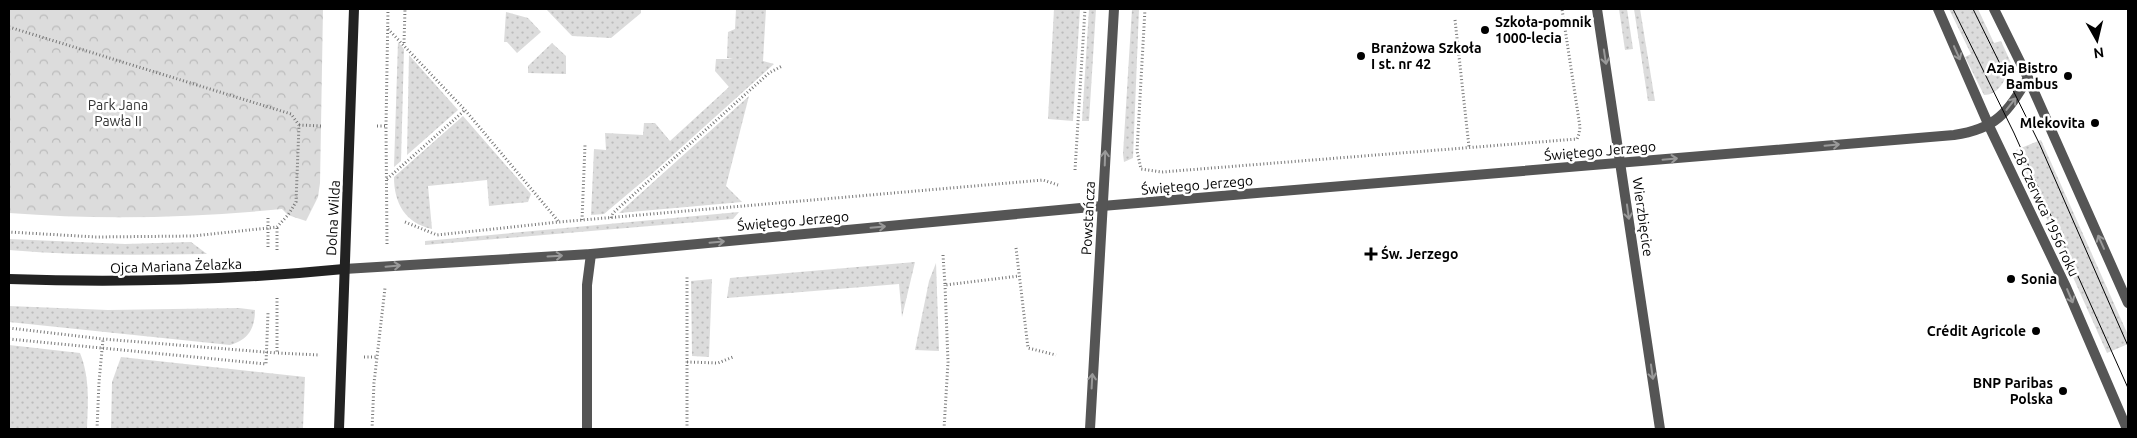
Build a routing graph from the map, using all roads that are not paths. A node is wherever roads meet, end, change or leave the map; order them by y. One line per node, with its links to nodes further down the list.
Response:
1 (354, 9): 11 (street, Dolna Wilda)
2 (1114, 9): 9 (street, Powstańcza, one-way to 2)
3 (1598, 9): 8 (street, Wierzbięcice, one-way to 8)
4 (1938, 9): 7 (street, 28 Czerwca 1956 roku, one-way to 7)
5 (1994, 9): 6 (street)
6 (2028, 78): 7 (street, Świętego Jerzego, one-way to 6); 13 (street, one-way to 6)
7 (1989, 126): 8 (street, Świętego Jerzego, one-way to 7); 18 (street, 28 Czerwca 1956 roku, one-way to 18)
8 (1622, 163): 9 (street, Świętego Jerzego); 17 (street, Wierzbięcice, one-way to 17)
9 (1102, 206): 10 (street, Świętego Jerzego, one-way to 9); 16 (street, Powstańcza, one-way to 9)
10 (591, 254): 11 (street, Świętego Jerzego, one-way to 10); 15 (street)
11 (344, 269): 12 (street, Ojca Mariana Żelazka); 14 (street, Dolna Wilda)
12 (9, 279)
13 (2128, 303)
14 (339, 429)
15 (587, 429)
16 (1090, 429)
17 (1660, 429)
18 (2127, 429)

